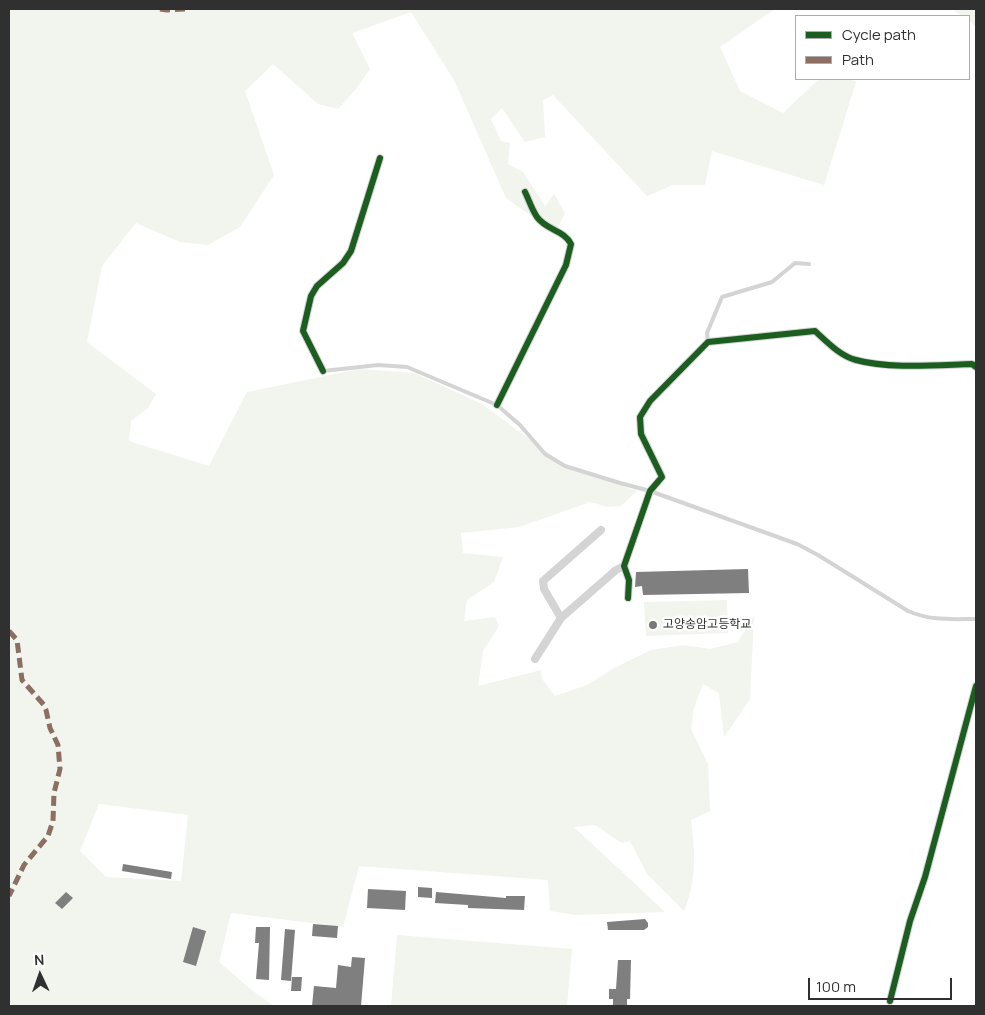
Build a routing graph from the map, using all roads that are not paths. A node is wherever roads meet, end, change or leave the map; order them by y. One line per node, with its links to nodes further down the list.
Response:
1 (380, 158): 6 (street)
2 (525, 192): 7 (street)
3 (809, 264): 4 (lane)
4 (708, 342): 5 (street); 8 (street)
5 (976, 367)
6 (323, 372): 7 (lane)
7 (497, 405): 8 (lane)
8 (650, 491): 10 (street); 13 (lane)
9 (601, 530): 12 (street)
10 (624, 566): 11 (street); 12 (street)
11 (628, 598)
12 (561, 618): 14 (street)
13 (976, 619)
14 (535, 659)
15 (976, 686): 16 (street)
16 (890, 1001)

